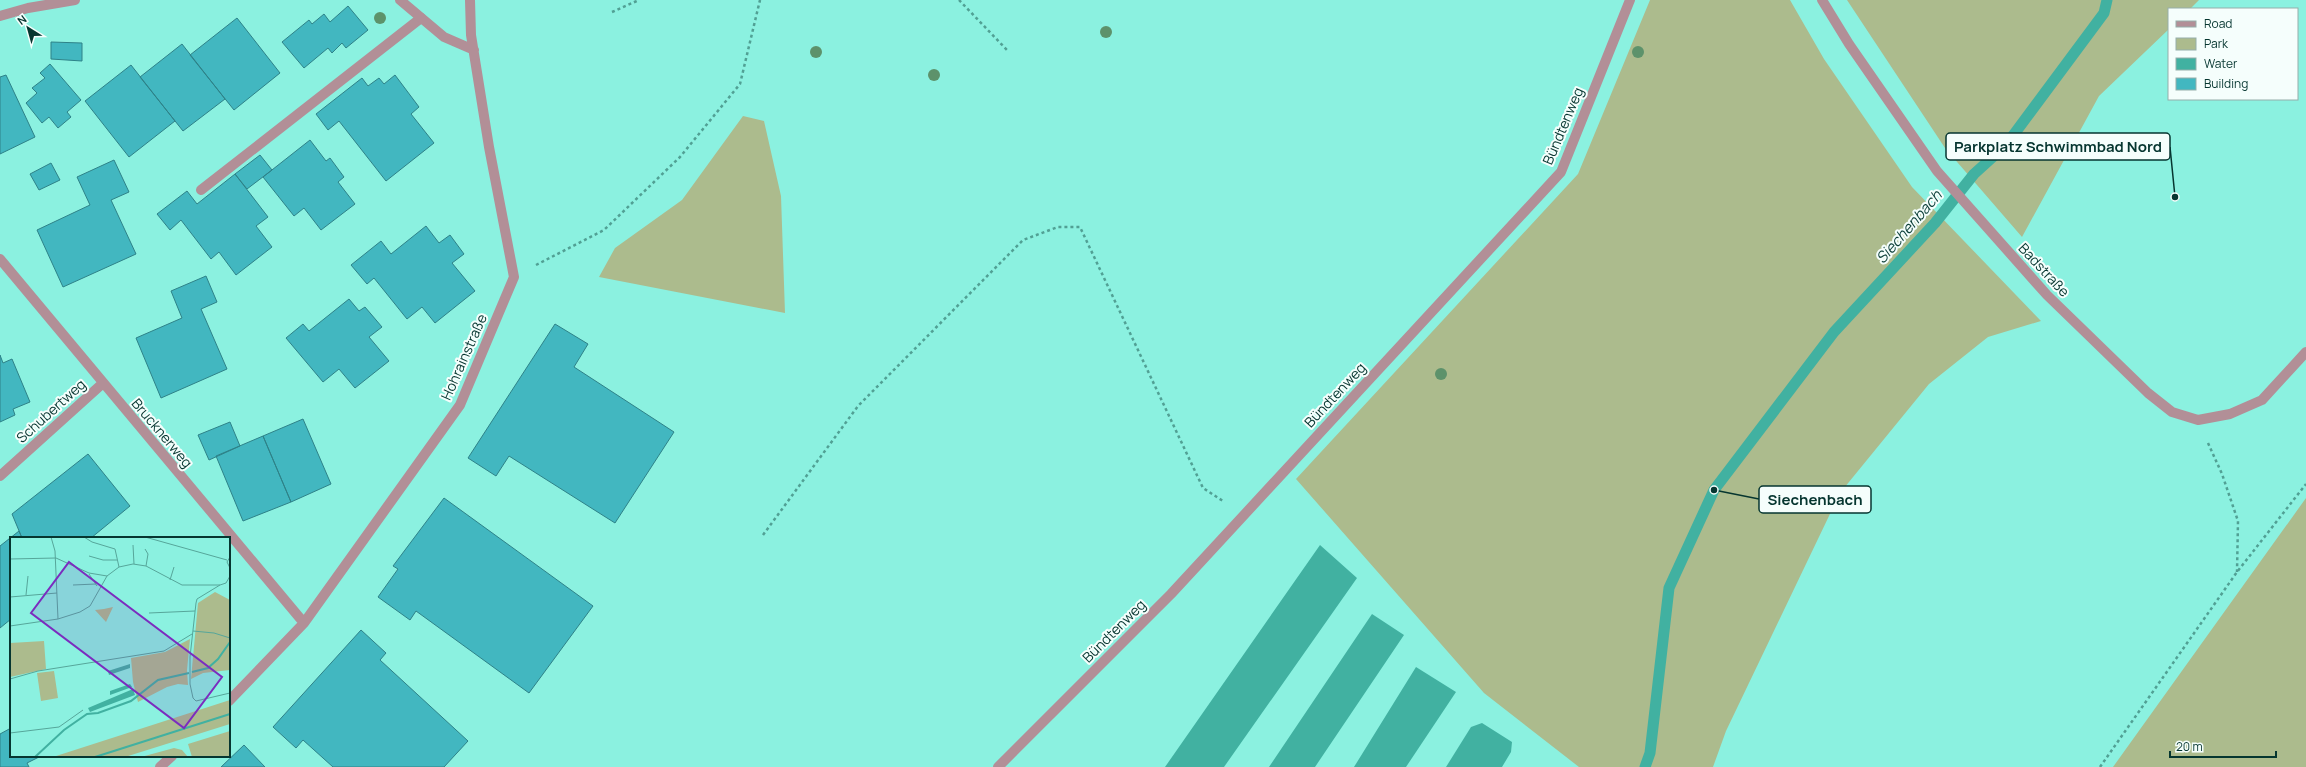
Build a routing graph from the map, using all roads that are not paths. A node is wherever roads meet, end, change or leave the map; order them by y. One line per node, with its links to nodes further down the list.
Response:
1 (75, 0): 6 (street)
2 (400, 0): 7 (street)
3 (470, 0): 8 (street)
4 (1630, 0): 18 (street, Bündtenweg)
5 (1822, 0): 11 (street, Badstraße)
6 (0, 16)
7 (421, 18): 8 (street); 9 (street)
8 (474, 50): 14 (street, Hohrainstraße)
9 (201, 190)
10 (0, 259): 12 (street, Brucknerweg)
11 (2306, 352)
12 (102, 384): 13 (street, Schubertweg); 14 (street, Brucknerweg)
13 (0, 476)
14 (304, 623): 15 (street, Hohrainstraße)
15 (230, 701)
16 (171, 757): 17 (street)
17 (160, 767)
18 (998, 767)

